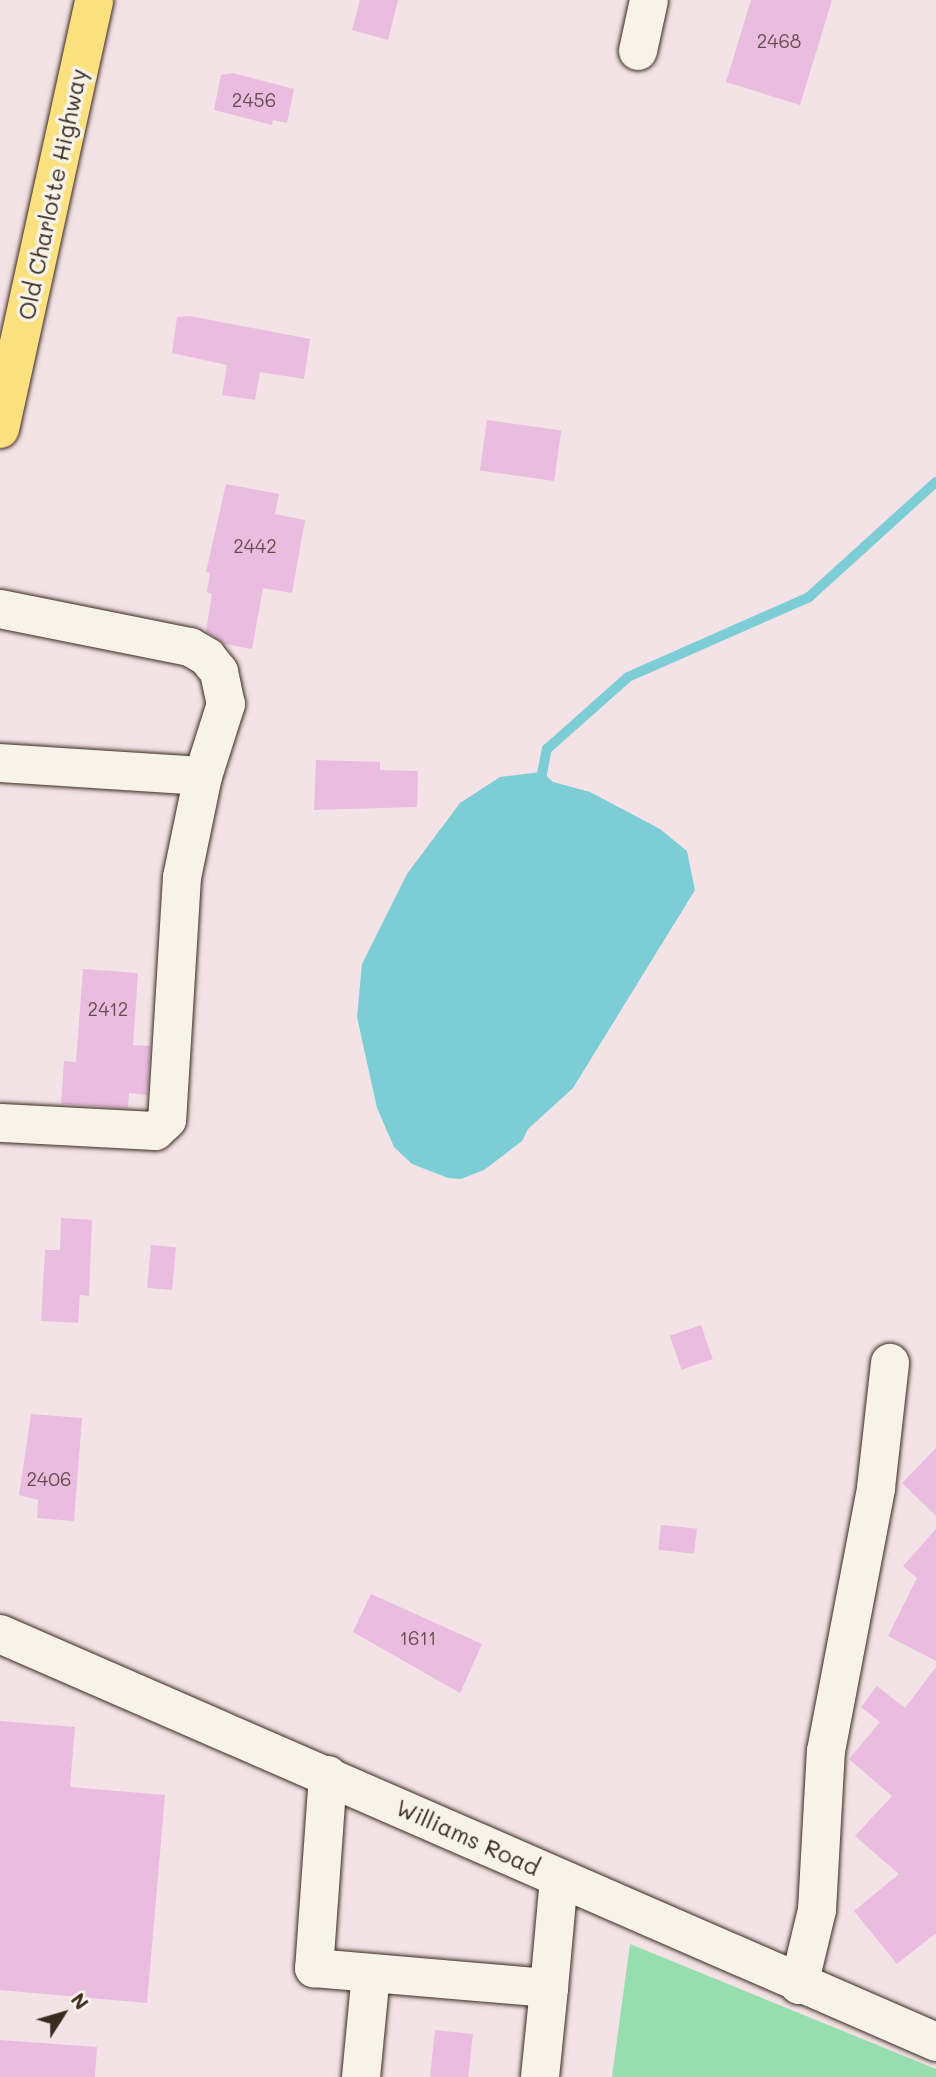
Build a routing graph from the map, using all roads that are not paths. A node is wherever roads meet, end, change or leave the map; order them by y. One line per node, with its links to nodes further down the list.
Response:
1 (94, 0): 4 (main road, Old Charlotte Highway)
2 (649, 0): 3 (street)
3 (638, 51)
4 (0, 429)
5 (0, 608): 7 (street)
6 (0, 763): 7 (street)
7 (203, 776): 8 (street)
8 (0, 1123)
9 (890, 1363): 14 (street)
10 (0, 1634): 11 (street, Williams Road)
11 (328, 1775): 12 (street, Williams Road); 13 (street)
12 (559, 1878): 14 (street, Williams Road); 15 (street)
13 (371, 1973): 15 (street); 17 (street)
14 (799, 1985): 16 (street, Williams Road)
15 (549, 1988): 18 (street)
16 (936, 2042)
17 (361, 2077)
18 (540, 2077)

